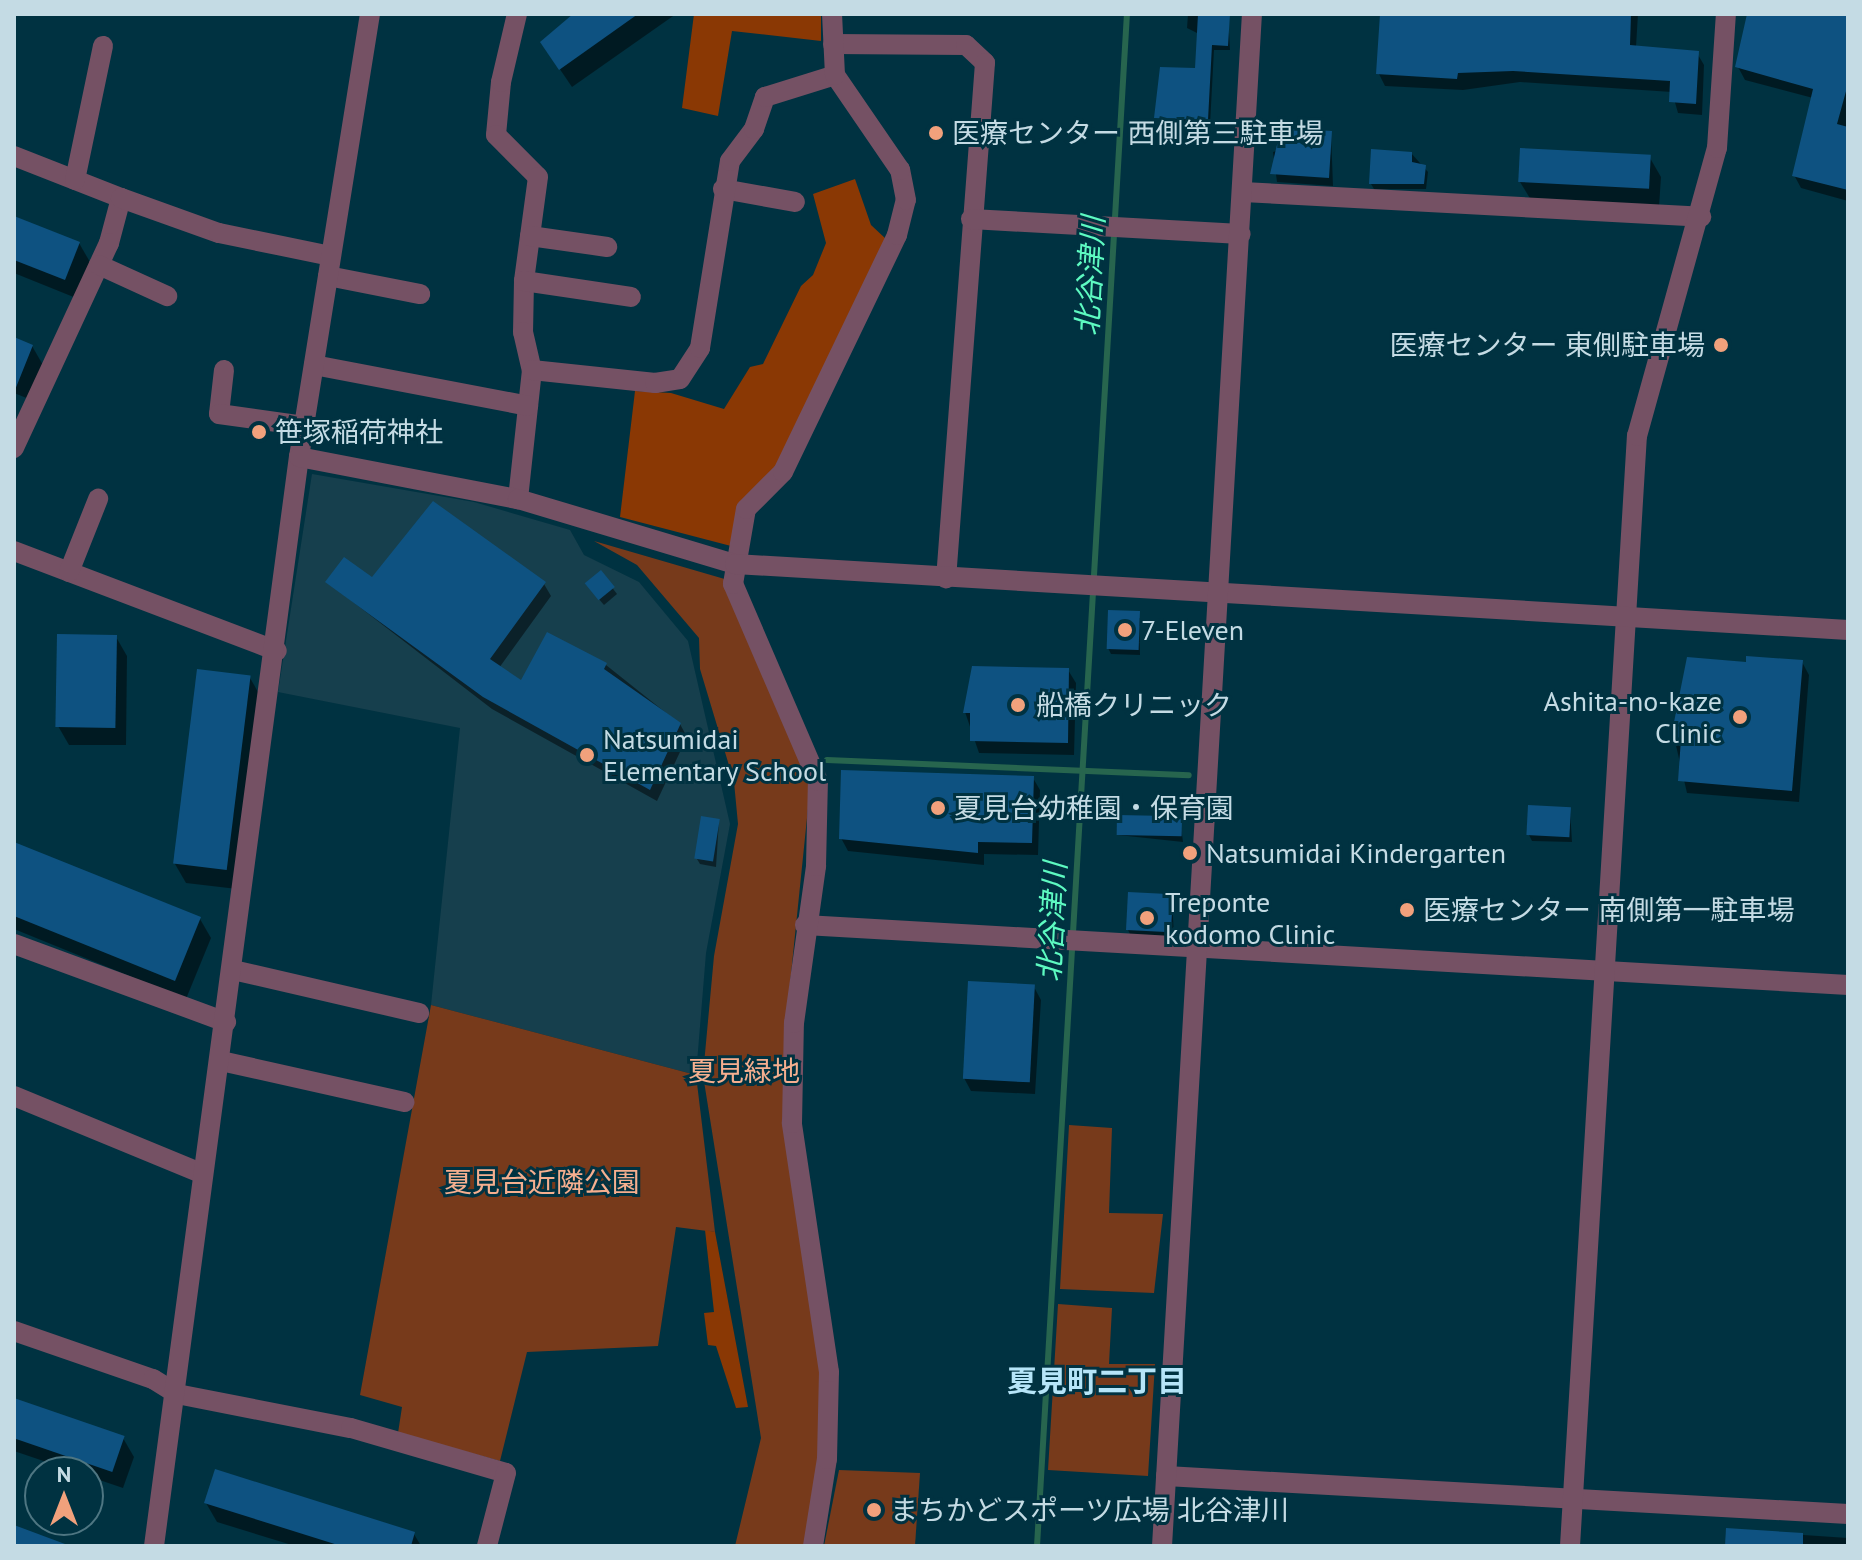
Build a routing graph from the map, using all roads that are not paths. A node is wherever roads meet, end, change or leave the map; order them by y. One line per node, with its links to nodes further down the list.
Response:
1 (370, 14): 21 (street)
2 (517, 14): 18 (street)
3 (832, 14): 6 (street)
4 (1252, 14): 12 (street)
5 (1726, 14): 15 (street)
6 (833, 44): 8 (street); 16 (street)
7 (103, 46): 10 (street)
8 (835, 75): 11 (street); 36 (street)
9 (14, 156): 10 (street)
10 (75, 180): 13 (street)
11 (723, 189): 14 (street); 28 (street)
12 (1243, 192): 15 (street); 17 (street)
13 (121, 198): 20 (street); 21 (street)
14 (795, 202)
15 (1701, 217): 40 (street)
16 (971, 219): 17 (street); 38 (street)
17 (1241, 234): 39 (street)
18 (530, 236): 19 (street); 22 (street)
19 (607, 247)
20 (99, 265): 24 (street); 31 (street)
21 (329, 266): 23 (street); 26 (street)
22 (524, 281): 25 (street); 28 (street)
23 (420, 294)
24 (167, 296)
25 (631, 297)
26 (314, 365): 29 (street); 30 (street)
27 (224, 370): 30 (street)
28 (532, 370): 29 (street)
29 (528, 406): 34 (street)
30 (304, 426): 32 (street)
31 (14, 448)
32 (299, 457): 34 (street); 42 (street)
33 (98, 499): 37 (street)
34 (518, 499): 36 (street)
35 (14, 551): 37 (street)
36 (735, 564): 38 (street); 43 (street)
37 (69, 572): 42 (street)
38 (946, 579): 39 (street)
39 (1219, 594): 40 (street); 45 (street)
40 (1625, 614): 41 (street); 47 (street)
41 (1848, 630)
42 (277, 651): 46 (street)
43 (805, 925): 45 (street); 62 (street)
44 (14, 944): 50 (street)
45 (1198, 948): 47 (street); 57 (street)
46 (233, 970): 49 (street); 50 (street)
47 (1602, 970): 48 (street); 58 (street)
48 (1848, 985)
49 (419, 1013)
50 (226, 1022): 51 (street)
51 (221, 1061): 53 (street); 54 (street)
52 (14, 1096): 54 (street)
53 (404, 1102)
54 (203, 1174): 56 (street)
55 (14, 1331): 56 (street)
56 (177, 1394): 60 (street); 61 (street)
57 (1166, 1476): 58 (street); 63 (street)
58 (1573, 1497): 59 (street); 64 (street)
59 (1848, 1514)
60 (154, 1546)
61 (487, 1546)
62 (813, 1546)
63 (1162, 1546)
64 (1570, 1546)

